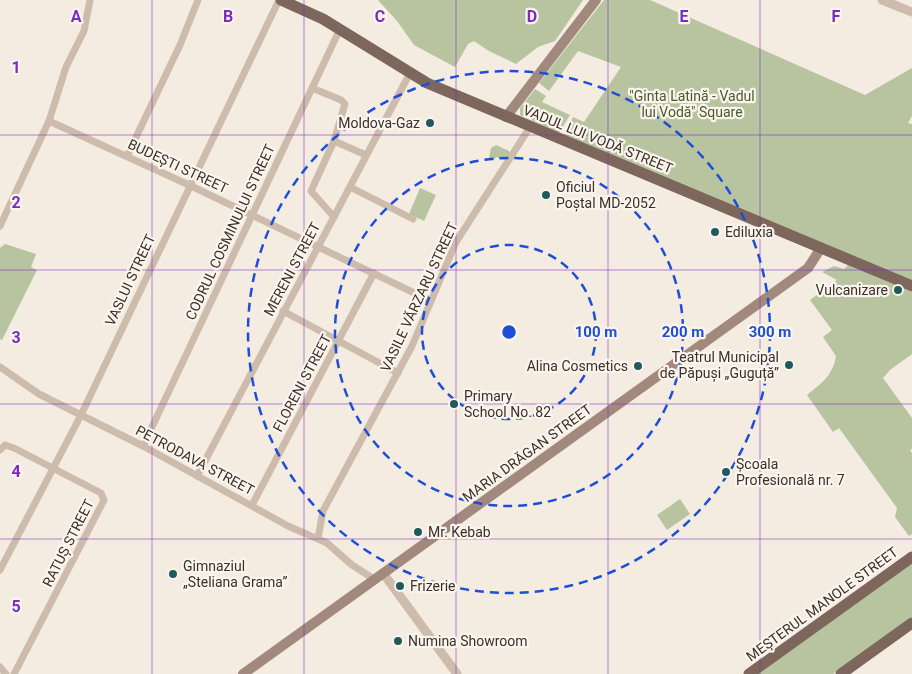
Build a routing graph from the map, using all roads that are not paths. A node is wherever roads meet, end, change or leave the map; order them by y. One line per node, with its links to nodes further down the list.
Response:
1 (90, 0): 11 (street)
2 (198, 0): 15 (street)
3 (280, 0): 7 (main road, VADUL LUI VODĂ STREET); 16 (street, VASLUI STREET)
4 (596, 0): 10 (main road)
5 (882, 0): 6 (street)
6 (912, 12)
7 (340, 29): 8 (main road, VADUL LUI VODĂ STREET); 9 (street, CODRUL COSMINULUI STREET)
8 (410, 74): 10 (main road, VADUL LUI VODĂ STREET); 14 (street, MERENI STREET)
9 (312, 88): 13 (street); 18 (street, CODRUL COSMINULUI STREET)
10 (506, 117): 12 (main road, VADUL LUI VODĂ STREET)
11 (49, 121): 15 (street, BUDEȘTI STREET); 21 (street)
12 (530, 127): 23 (main road, VADUL LUI VODĂ STREET); 26 (street, VASILE VĂRZARU STREET)
13 (334, 141): 14 (street); 19 (street)
14 (366, 155): 17 (street, MERENI STREET)
15 (127, 156): 16 (street, BUDEȘTI STREET)
16 (189, 185): 18 (street, BUDEȘTI STREET); 31 (street, VASLUI STREET)
17 (350, 187): 19 (street, MERENI STREET); 20 (street)
18 (252, 215): 22 (street, BUDEȘTI STREET); 32 (street, CODRUL COSMINULUI STREET)
19 (334, 217): 22 (street, MERENI STREET)
20 (413, 219)
21 (0, 226)
22 (318, 246): 24 (street, BUDEȘTI STREET); 27 (street, MERENI STREET)
23 (821, 248): 25 (main road, VADUL LUI VODĂ STREET); 40 (main road, MARIA DRĂGAN STREET)
24 (374, 273): 26 (street, BUDEȘTI STREET); 28 (street, FLORENI STREET)
25 (912, 286)
26 (431, 301): 30 (street, VASILE VĂRZARU STREET)
27 (283, 311): 28 (street); 35 (street, MERENI STREET)
28 (338, 342): 30 (street); 36 (street, FLORENI STREET)
29 (0, 367): 31 (street, PETRODAVA STREET)
30 (398, 372): 37 (street, VASILE VĂRZARU STREET)
31 (80, 415): 32 (street, PETRODAVA STREET); 34 (street, VASLUI STREET)
32 (143, 446): 35 (street, PETRODAVA STREET)
33 (2, 447): 34 (street, RATUȘ STREET)
34 (53, 469): 39 (street, VASLUI STREET); 44 (street, RATUȘ STREET)
35 (197, 476): 36 (street, PETRODAVA STREET)
36 (252, 505): 37 (street, PETRODAVA STREET)
37 (318, 538): 40 (street, PETRODAVA STREET)
38 (912, 558): 47 (main road, MEȘTERUL MANOLE STREET)
39 (0, 570)
40 (379, 576): 45 (main road, MARIA DRĂGAN STREET); 46 (street)
41 (912, 623): 48 (main road)
42 (0, 667): 43 (street)
43 (6, 674)
44 (14, 674)
45 (243, 674)
46 (457, 674)
47 (749, 674)
48 (841, 674)

